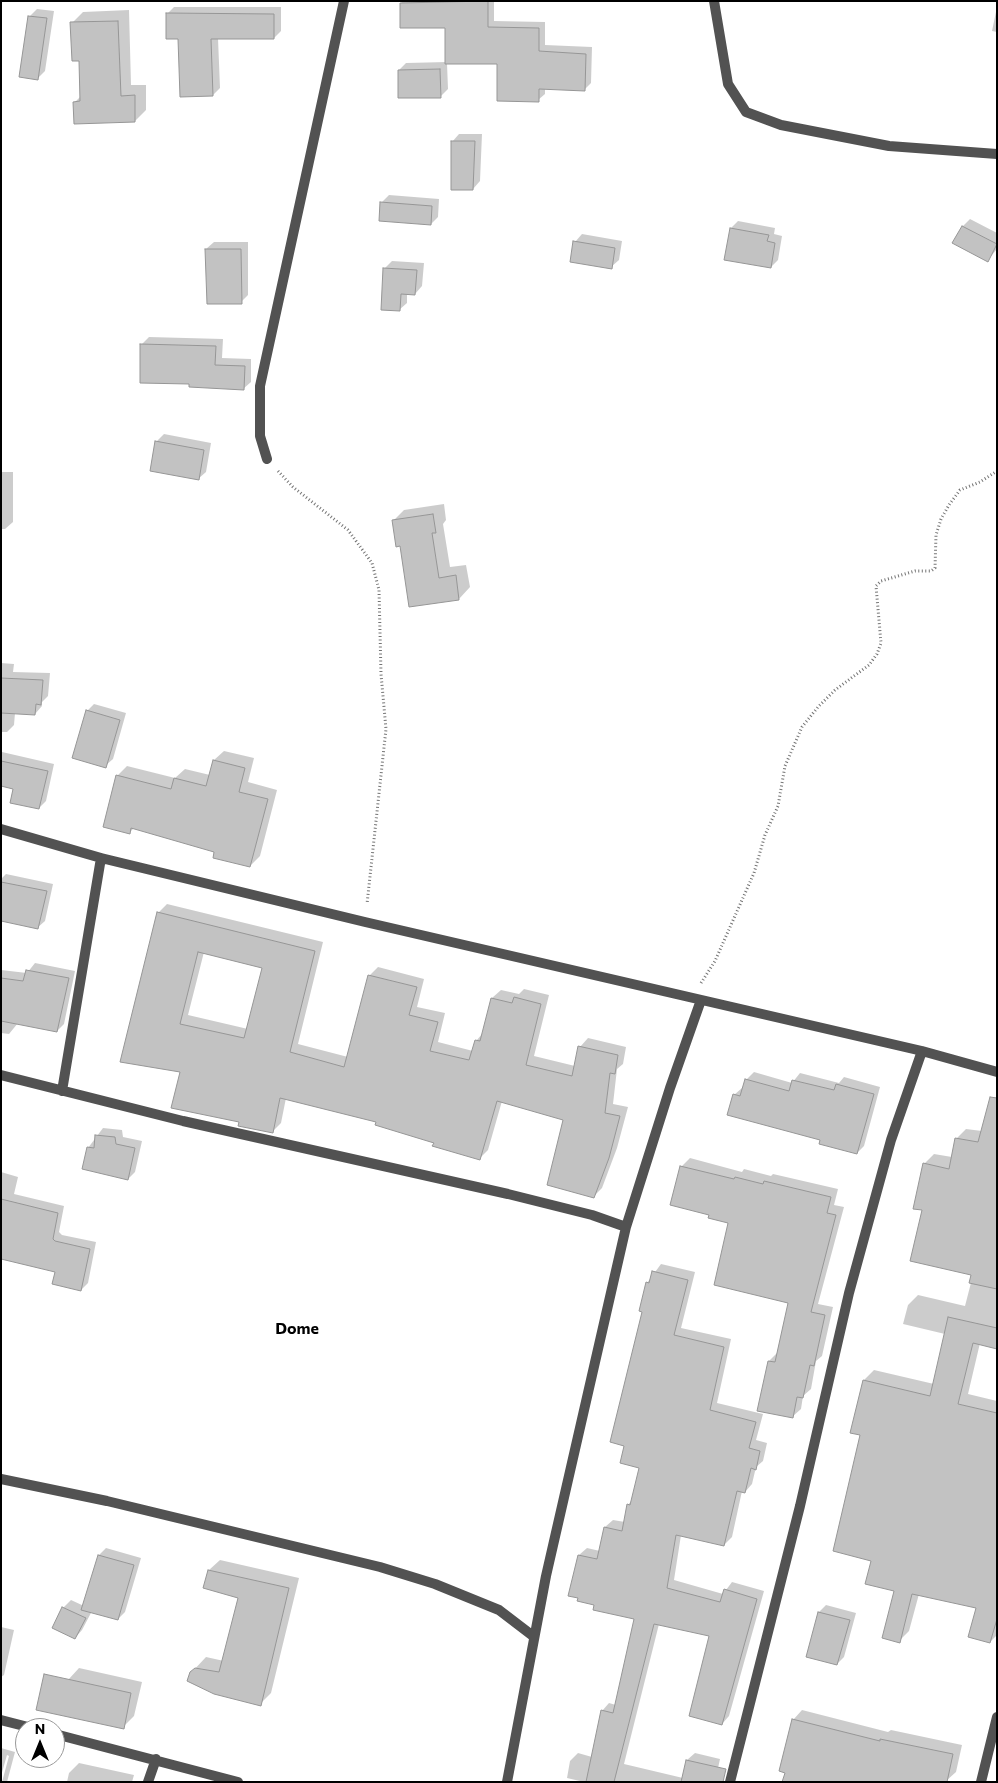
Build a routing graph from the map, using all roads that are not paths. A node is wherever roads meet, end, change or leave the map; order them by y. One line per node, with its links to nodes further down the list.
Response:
1 (344, 1): 4 (street)
2 (714, 1): 3 (street)
3 (997, 154)
4 (267, 460)
5 (1, 829): 6 (street)
6 (102, 858): 7 (street); 11 (street)
7 (696, 999): 8 (street); 12 (street)
8 (922, 1051): 9 (street); 23 (street)
9 (997, 1072)
10 (1, 1075): 11 (street)
11 (62, 1091): 12 (street)
12 (626, 1227): 14 (street)
13 (1, 1479): 14 (street)
14 (533, 1636): 22 (street)
15 (997, 1717): 24 (street)
16 (1, 1720): 17 (street)
17 (15, 1724)
18 (65, 1736): 19 (street)
19 (156, 1759): 20 (street); 21 (street)
20 (148, 1782)
21 (238, 1782)
22 (507, 1782)
23 (730, 1782)
24 (981, 1782)

